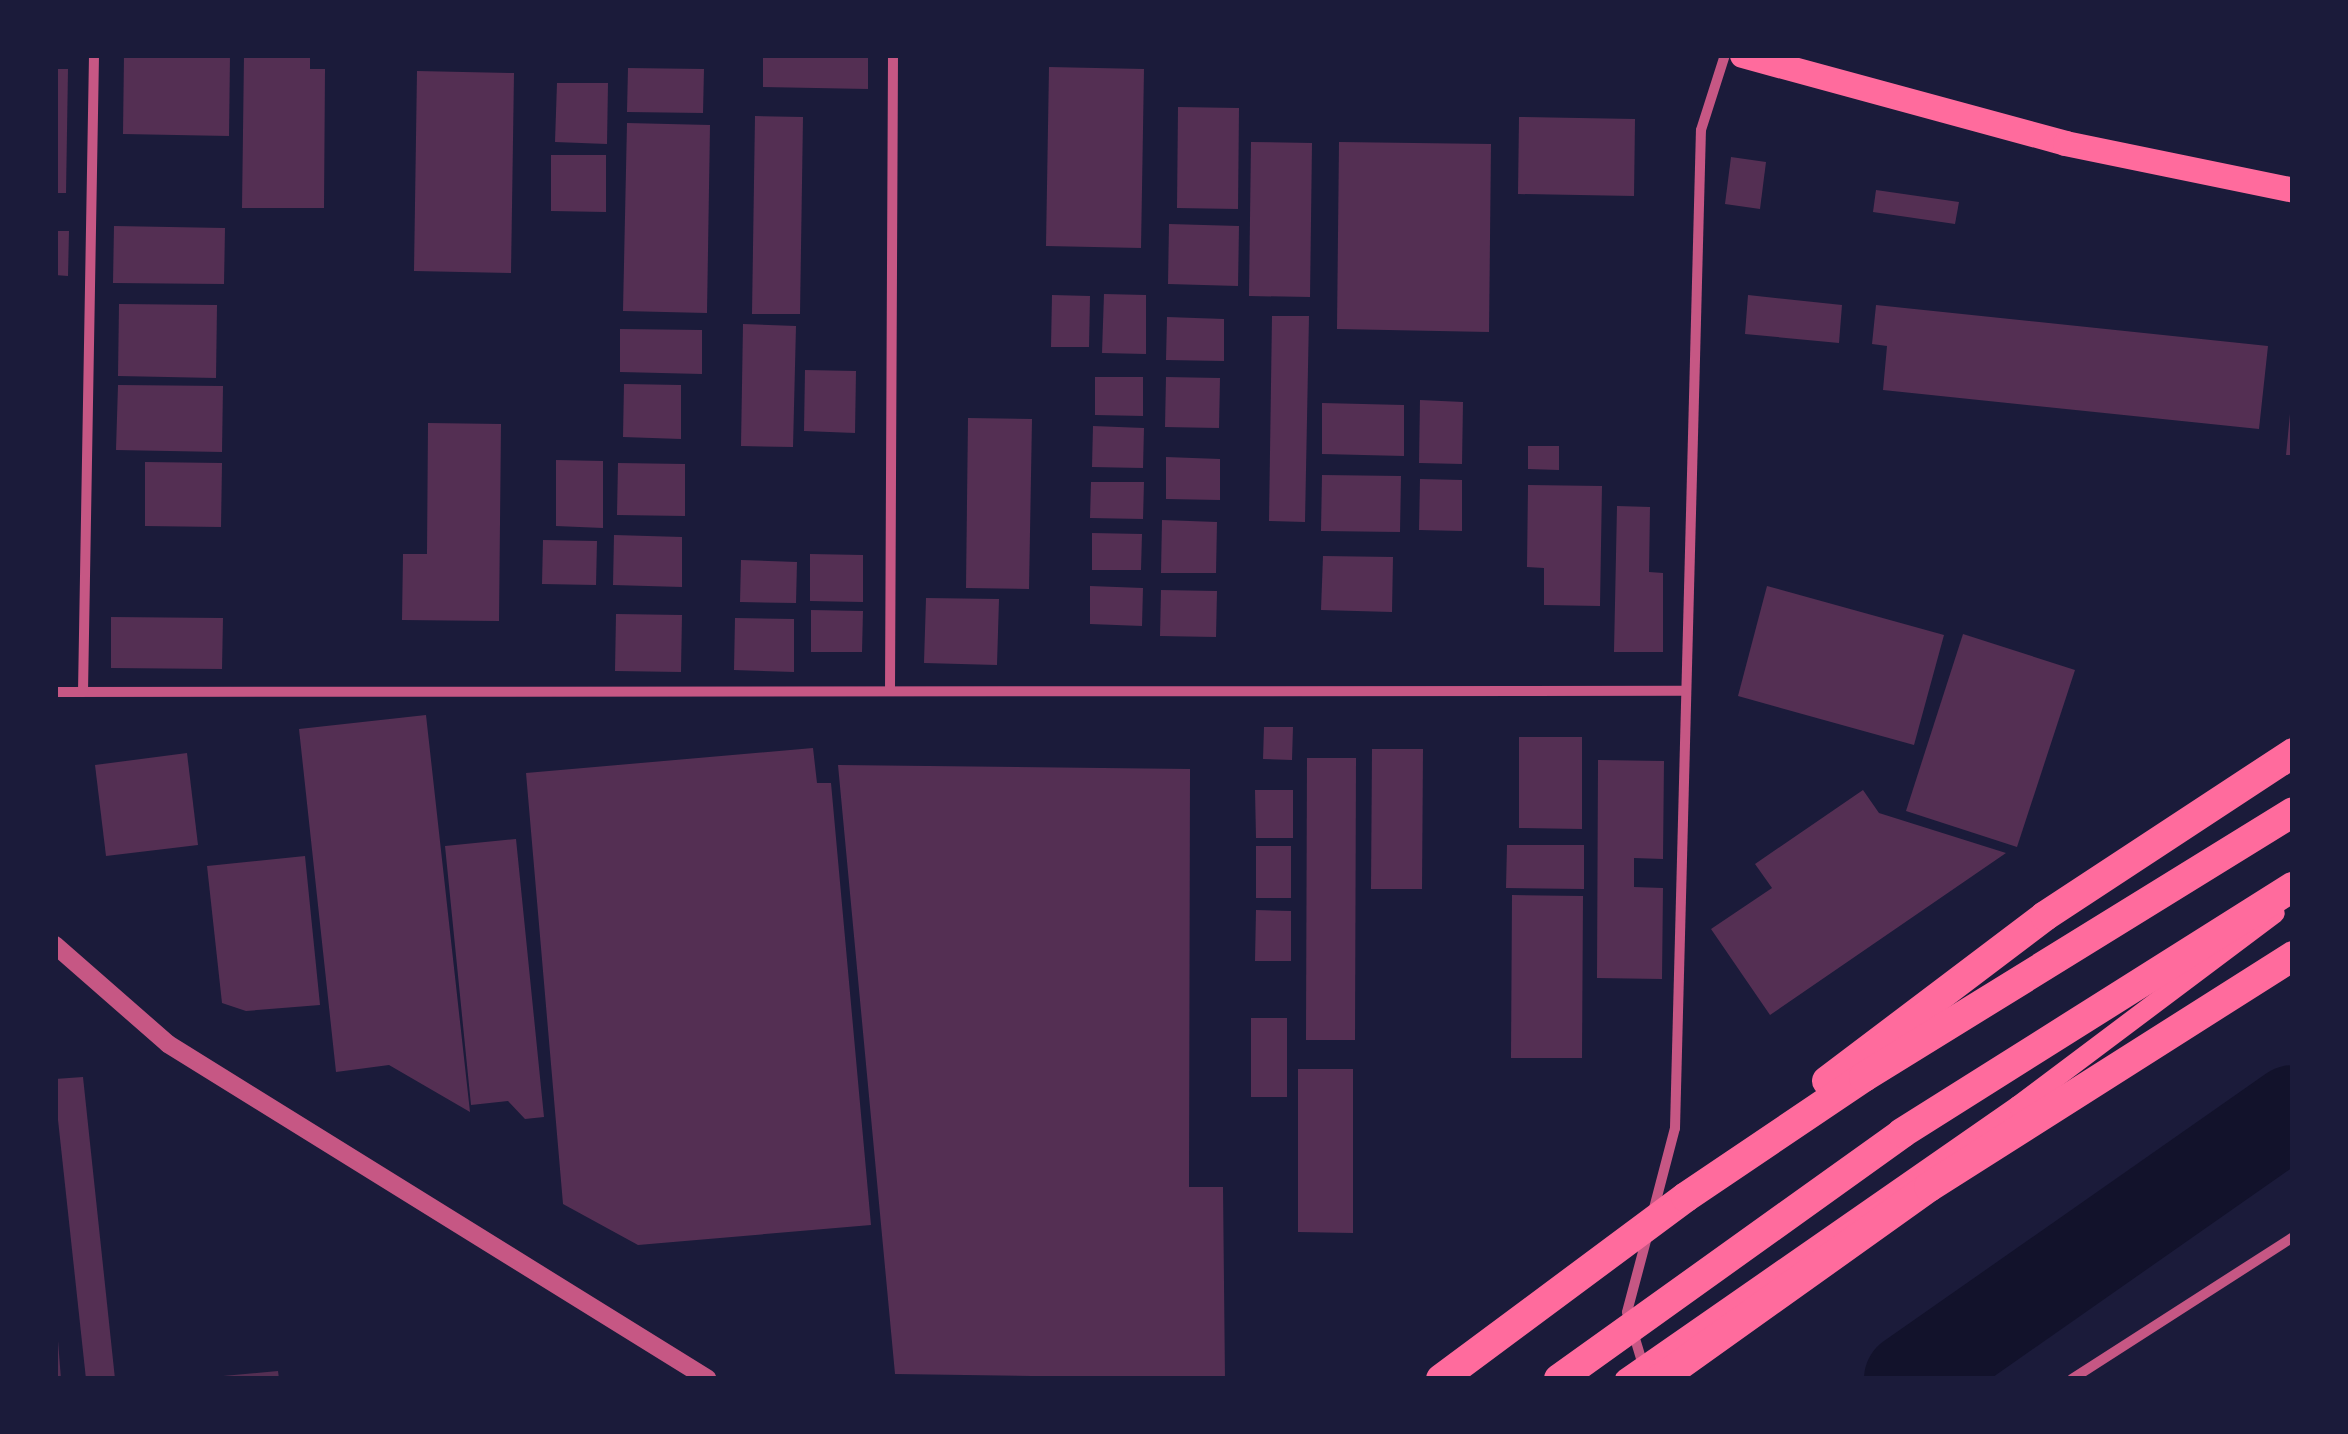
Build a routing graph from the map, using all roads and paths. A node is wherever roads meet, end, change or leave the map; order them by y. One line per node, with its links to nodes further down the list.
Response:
1 (94, 55): 9 (street)
2 (894, 55): 6 (street)
3 (1725, 55): 7 (street)
4 (1742, 55): 5 (main road)
5 (2293, 190)
6 (890, 691): 7 (street); 9 (street)
7 (1686, 691): 18 (street)
8 (55, 692): 9 (street)
9 (83, 692)
10 (2293, 753): 16 (highway)
11 (2293, 812): 16 (highway)
12 (2293, 887): 21 (highway)
13 (2293, 900): 18 (main road)
14 (55, 946): 19 (street)
15 (2293, 956): 18 (highway)
16 (1686, 1197): 20 (highway)
17 (2293, 1236): 23 (street)
18 (1652, 1372): 22 (main road)
19 (708, 1379)
20 (1442, 1379)
21 (1559, 1379)
22 (1625, 1379)
23 (2072, 1379)

